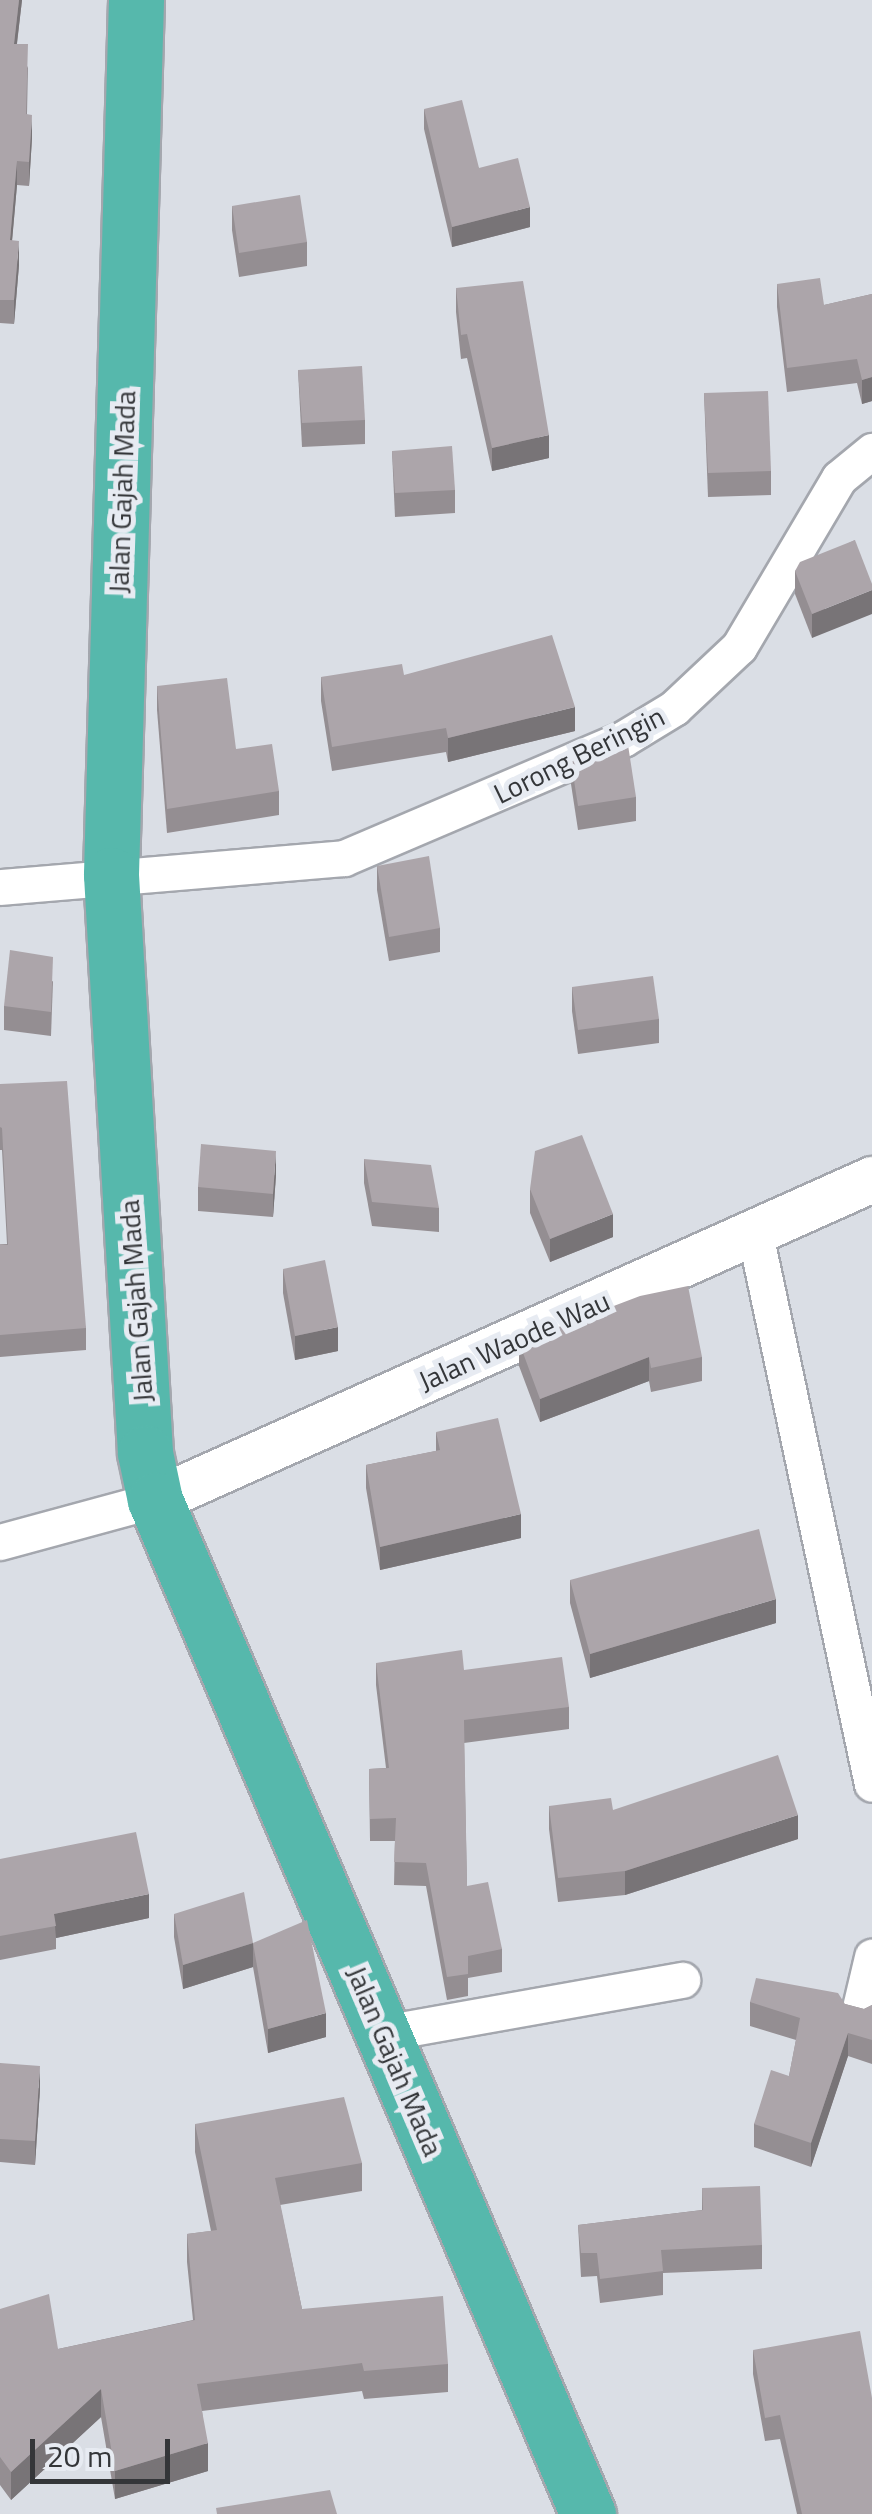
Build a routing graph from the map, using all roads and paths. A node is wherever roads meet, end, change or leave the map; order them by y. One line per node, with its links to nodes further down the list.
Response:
1 (136, 0): 3 (highway, Jalan Gajah Mada)
2 (872, 450): 3 (street, Lorong Beringin)
3 (112, 875): 4 (street, Lorong Beringin); 7 (highway, Jalan Gajah Mada)
4 (0, 886)
5 (872, 1179): 6 (street, Jalan Waode Wau)
6 (755, 1234): 7 (street, Jalan Waode Wau); 9 (street)
7 (155, 1500): 8 (street); 13 (highway, Jalan Gajah Mada)
8 (0, 1542)
9 (872, 1784)
10 (872, 1957): 12 (street)
11 (682, 1980): 13 (street)
12 (859, 2012)
13 (384, 2033): 14 (highway, Jalan Gajah Mada)
14 (588, 2514)

